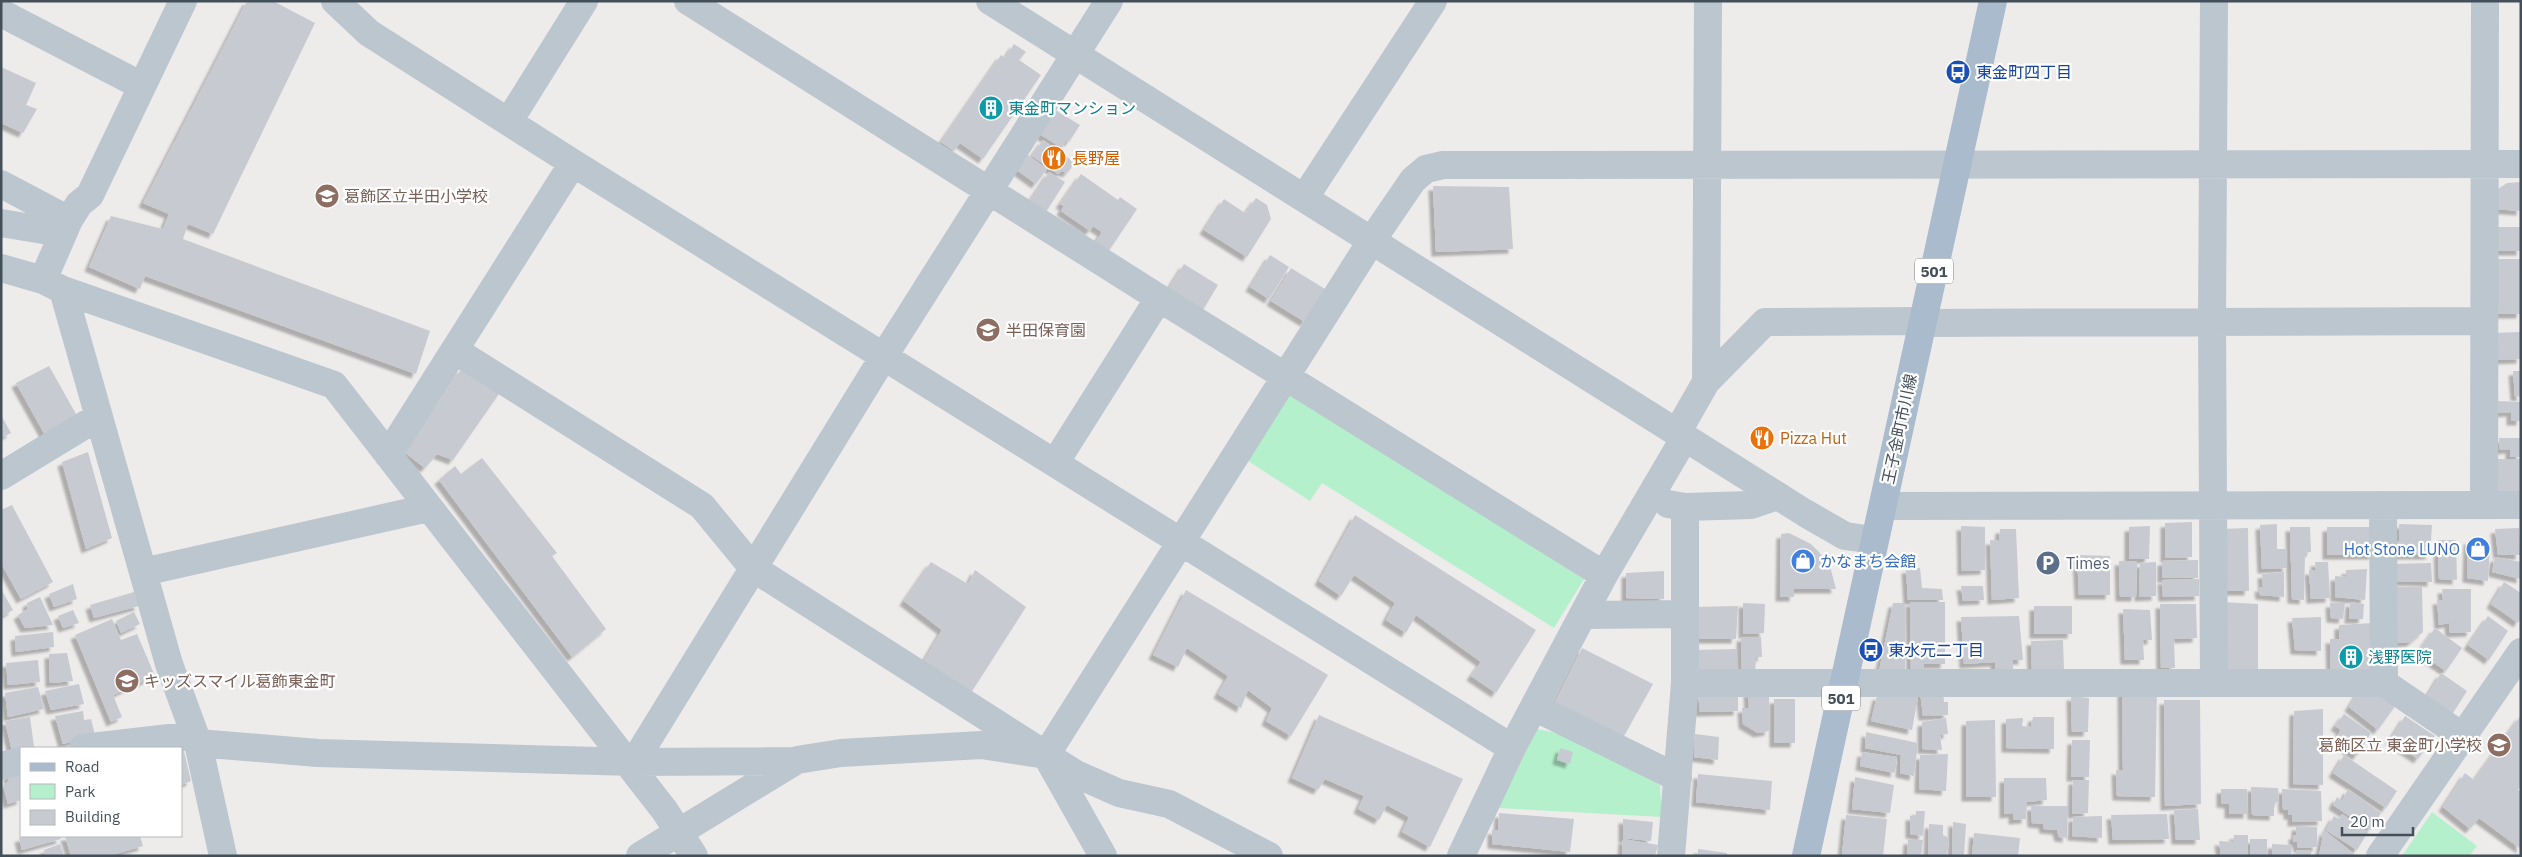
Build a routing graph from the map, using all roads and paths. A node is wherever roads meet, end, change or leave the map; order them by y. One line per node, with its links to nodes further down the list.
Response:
1 (183, 1): 14 (street)
2 (335, 1): 15 (street)
3 (584, 1): 15 (street)
4 (688, 1): 23 (street)
5 (990, 1): 13 (street)
6 (1110, 1): 13 (street)
7 (1433, 1): 24 (street)
8 (1708, 1): 17 (street)
9 (1993, 1): 21 (main road, 王子金町市川線 / 501)
10 (2214, 1): 18 (street)
11 (2485, 1): 19 (street)
12 (1, 13): 14 (street)
13 (1076, 55): 23 (street); 24 (street)
14 (142, 86): 26 (street)
15 (509, 121): 16 (street)
16 (573, 162): 34 (street); 35 (street)
17 (1706, 163): 21 (street); 27 (street); 37 (street)
18 (2214, 163): 19 (street); 21 (street); 31 (street)
19 (2484, 164): 20 (street); 33 (street)
20 (2521, 164)
21 (1957, 165): 32 (main road, 王子金町市川線 / 501)
22 (1, 184): 26 (street)
23 (989, 191): 30 (street); 35 (street)
24 (1305, 197): 27 (street)
25 (1, 223): 26 (street)
26 (65, 226): 29 (street)
27 (1372, 240): 36 (street); 39 (street)
28 (1, 268): 29 (street)
29 (53, 285): 38 (street); 40 (street)
30 (1159, 298): 36 (street); 41 (street)
31 (2212, 321): 32 (street); 33 (street); 50 (street)
32 (1923, 322): 37 (street); 49 (main road, 王子金町市川線 / 501)
33 (2484, 322): 46 (street)
34 (456, 351): 40 (street); 54 (street)
35 (884, 356): 41 (street); 54 (street)
36 (1284, 375): 53 (street); 56 (street)
37 (1706, 382): 39 (street)
38 (98, 417): 42 (street); 55 (street)
39 (1681, 434): 43 (street); 44 (street)
40 (388, 455): 51 (street)
41 (1055, 463): 53 (street)
42 (1, 476)
43 (1778, 496): 48 (street); 52 (street)
44 (1649, 499): 48 (street); 56 (street)
45 (2383, 505): 46 (street); 50 (street); 63 (street)
46 (2484, 505): 47 (street)
47 (2521, 505)
48 (1685, 506): 57 (street)
49 (1882, 506): 50 (street); 52 (main road, 王子金町市川線 / 501)
50 (2212, 506): 62 (street)
51 (428, 508): 55 (street); 72 (street)
52 (1874, 540): 60 (main road, 王子金町市川線 / 501)
53 (1179, 542): 68 (street); 69 (street)
54 (753, 568): 69 (street); 72 (street)
55 (143, 572): 66 (street)
56 (1604, 575): 58 (street)
57 (1684, 614): 58 (street); 61 (street)
58 (1584, 615): 64 (street)
59 (2521, 652): 65 (street)
60 (1845, 682): 61 (street); 62 (street); 83 (main road, 王子金町市川線 / 501)
61 (1685, 683): 74 (street)
62 (2214, 683): 63 (street)
63 (2384, 683): 65 (street)
64 (1534, 707): 68 (street); 74 (street)
65 (2462, 736): 84 (street)
66 (196, 739): 67 (street); 72 (street); 76 (street)
67 (96, 747)
68 (1512, 748): 81 (street)
69 (1046, 755): 70 (street); 79 (street); 80 (street)
70 (797, 760): 72 (street); 75 (street)
71 (20, 761): 73 (street)
72 (630, 761): 75 (street)
73 (1, 766)
74 (1678, 778): 82 (street)
75 (679, 831): 77 (street); 78 (street)
76 (223, 856)
77 (640, 856)
78 (694, 856)
79 (1103, 856)
80 (1269, 856)
81 (1461, 856)
82 (1671, 856)
83 (1806, 856)
84 (2380, 856)

